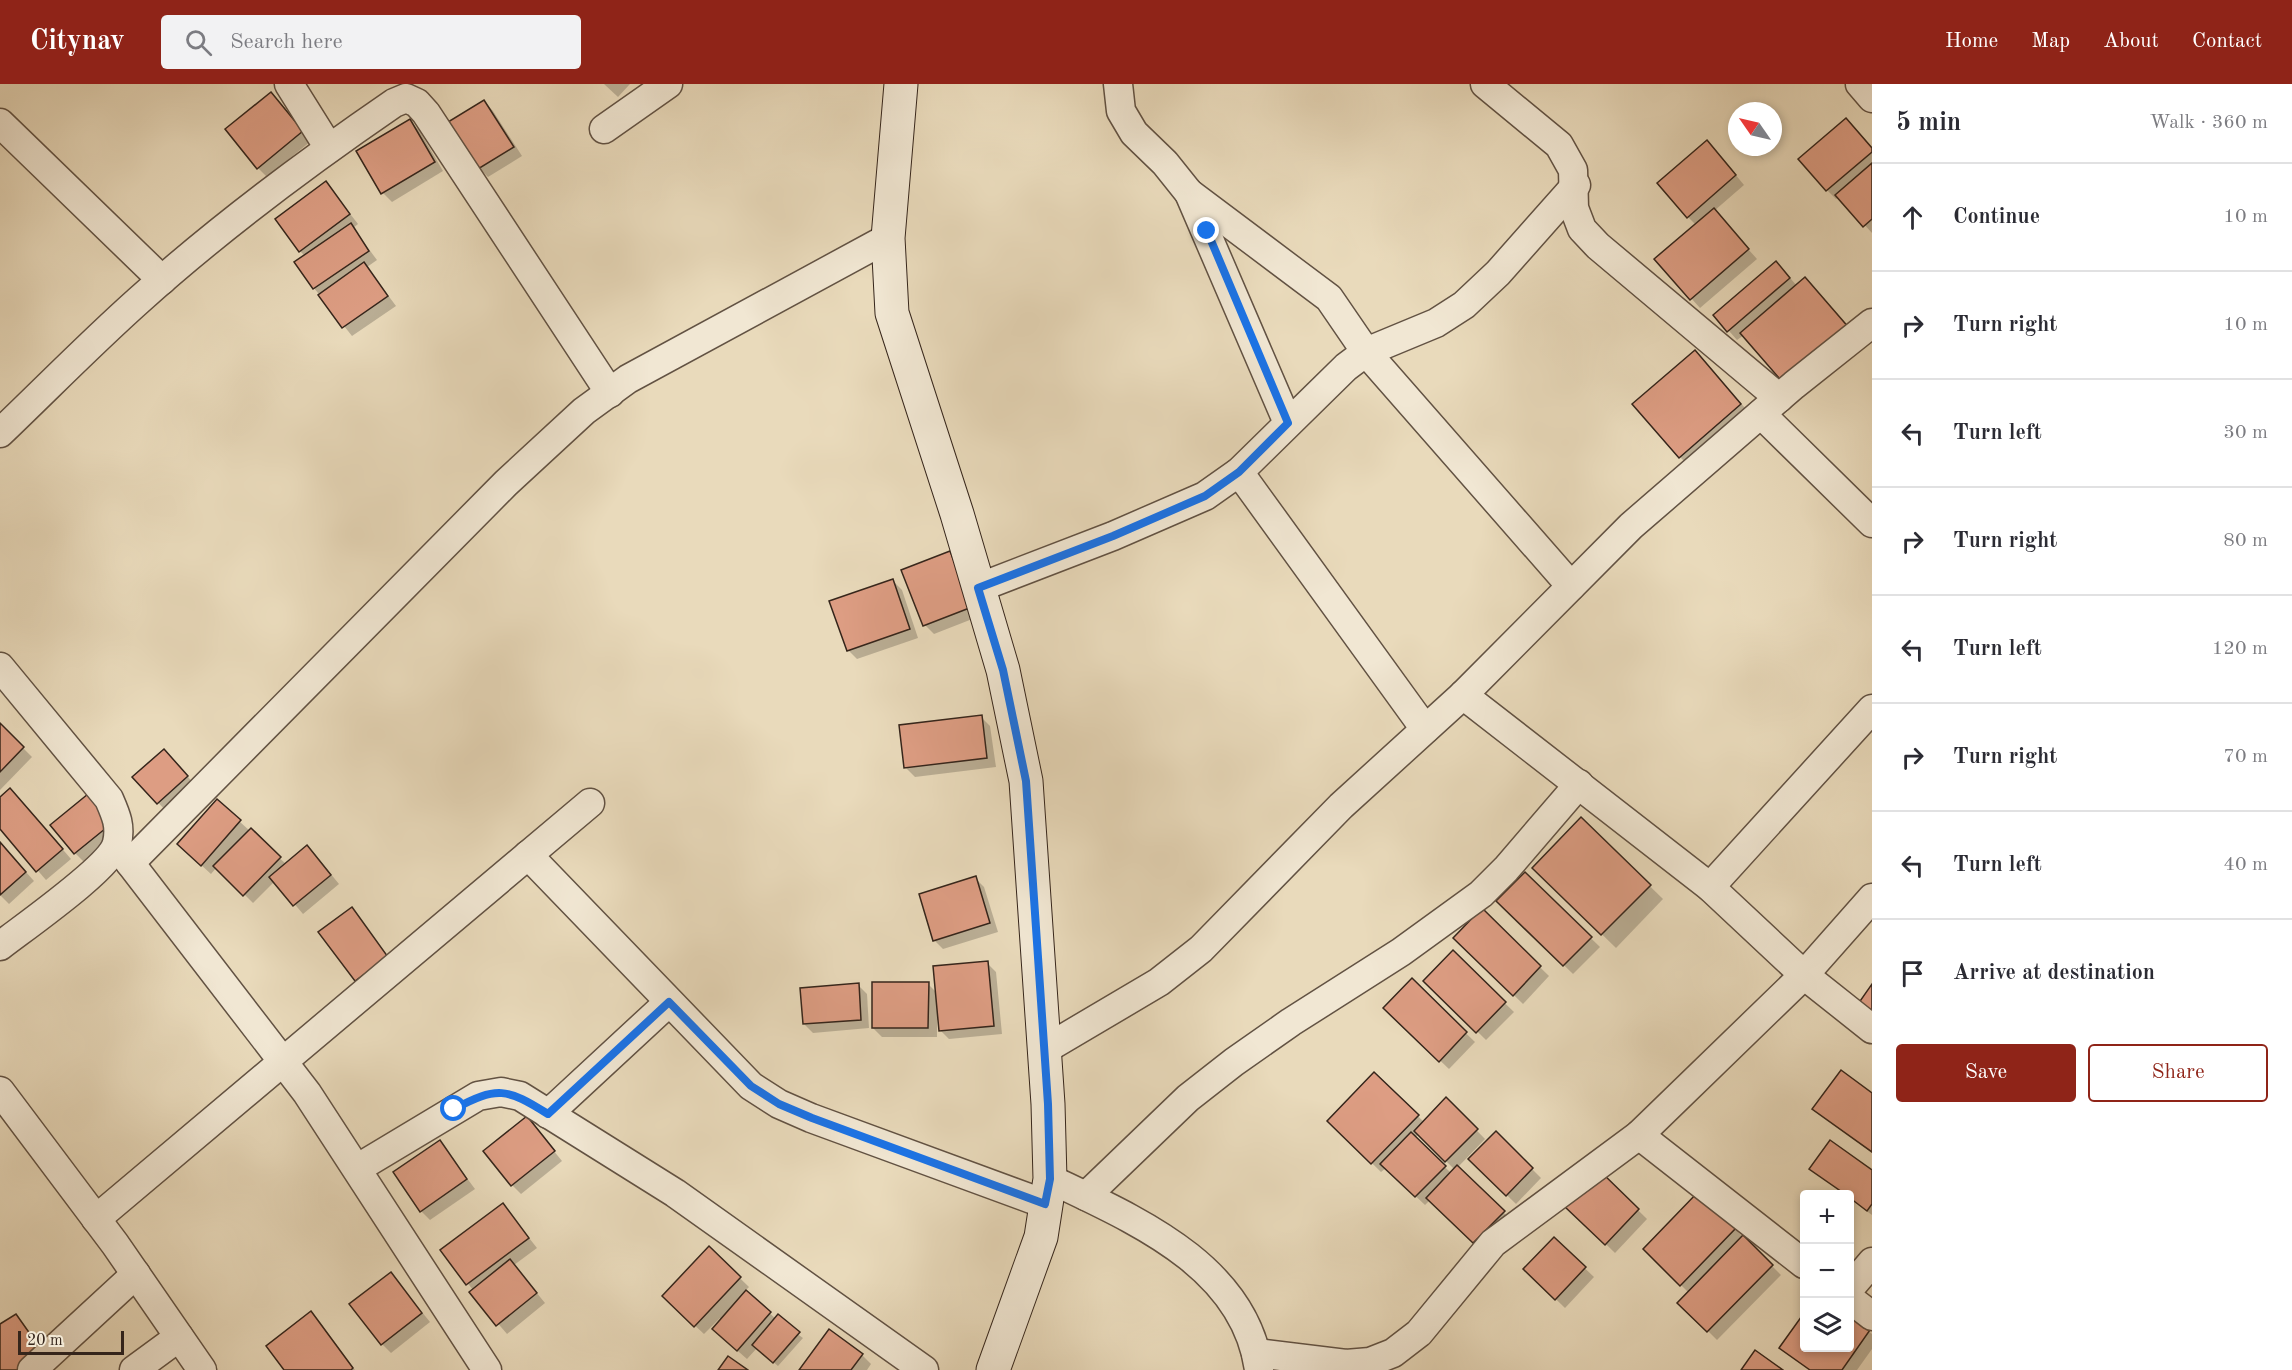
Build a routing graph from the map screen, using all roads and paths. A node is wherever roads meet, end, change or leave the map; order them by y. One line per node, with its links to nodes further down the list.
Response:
1 (289, 84): 10 (street)
2 (668, 84): 9 (street)
3 (901, 84): 13 (street)
4 (1118, 84): 12 (street)
5 (1485, 84): 11 (street)
6 (1860, 84): 7 (street)
7 (1872, 98)
8 (0, 123): 14 (street)
9 (604, 129)
10 (329, 148): 14 (street); 17 (street)
11 (1575, 185): 16 (street); 18 (street)
12 (1189, 193): 16 (street); 19 (street)
13 (888, 238): 17 (street); 24 (street)
14 (162, 280): 20 (street)
15 (1872, 323): 18 (street)
16 (1366, 352): 19 (street); 23 (street)
17 (610, 393): 31 (street)
18 (1770, 406): 22 (street); 23 (street)
19 (1288, 423): 21 (street)
20 (0, 433)
21 (1239, 472): 24 (street); 28 (street)
22 (1872, 523)
23 (1571, 586): 26 (street)
24 (978, 588): 39 (street)
25 (0, 667): 31 (street)
26 (1463, 695): 28 (street); 29 (street)
27 (1872, 709): 33 (street)
28 (1425, 729): 39 (street)
29 (1579, 784): 33 (street); 46 (street)
30 (590, 803): 32 (street)
31 (123, 854): 35 (street); 40 (street)
32 (528, 855): 37 (street); 40 (street)
33 (1710, 888): 36 (street)
34 (1872, 898): 36 (street)
35 (0, 946)
36 (1804, 975): 38 (street); 43 (street)
37 (669, 1002): 42 (street); 45 (street)
38 (1872, 1029)
39 (1044, 1050): 45 (street)
40 (282, 1061): 44 (street); 47 (street)
41 (0, 1092): 47 (street)
42 (548, 1114): 44 (street); 60 (street)
43 (1639, 1135): 48 (street); 55 (street)
44 (358, 1168): 59 (street)
45 (1047, 1192): 46 (street); 61 (street)
46 (1086, 1196): 55 (street)
47 (96, 1218): 50 (street)
48 (1800, 1261)
49 (1872, 1262): 51 (street)
50 (136, 1274): 54 (street); 56 (street)
51 (1854, 1283)
52 (1854, 1302): 53 (street)
53 (1872, 1316)
54 (179, 1337): 57 (street); 58 (street)
55 (1258, 1362)
56 (32, 1370)
57 (134, 1370)
58 (202, 1370)
59 (487, 1370)
60 (924, 1370)
61 (993, 1370)

